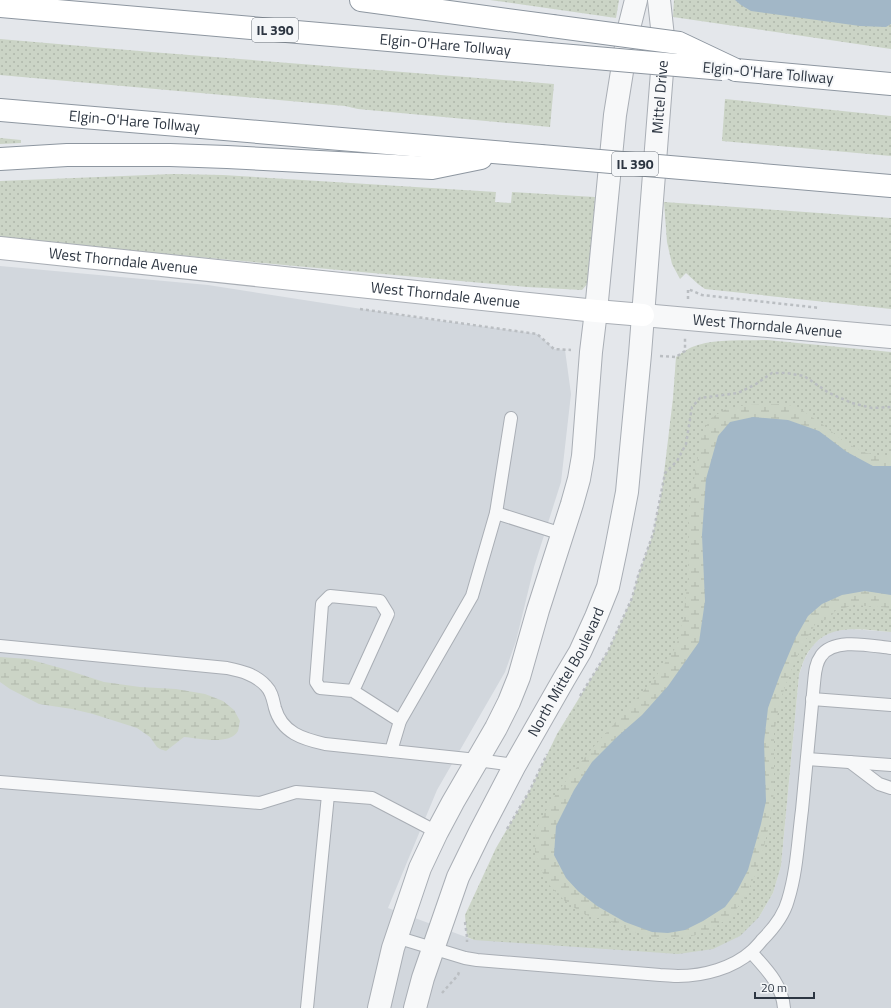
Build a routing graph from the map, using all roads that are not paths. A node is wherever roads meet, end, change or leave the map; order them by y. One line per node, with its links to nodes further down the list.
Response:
1 (361, 0): 5 (main road, bridge)
2 (636, 0): 12 (street)
3 (659, 0): 13 (street, Mittel Drive)
4 (0, 6): 5 (main road, Elgin-O'Hare Tollway / IL 390, bridge)
5 (736, 70): 6 (main road, Elgin-O'Hare Tollway / IL 390)
6 (891, 84)
7 (0, 110): 8 (main road, Elgin-O'Hare Tollway / IL 390)
8 (504, 153): 9 (main road); 10 (main road, Elgin-O'Hare Tollway / IL 390, bridge)
9 (0, 159)
10 (891, 186)
11 (0, 248): 12 (main road, West Thorndale Avenue)
12 (596, 311): 13 (main road, West Thorndale Avenue); 17 (street)
13 (643, 315): 14 (street, West Thorndale Avenue); 28 (street, North Mittel Boulevard)
14 (891, 337)
15 (511, 418): 16 (lane)
16 (496, 513): 17 (lane); 23 (lane)
17 (562, 534): 26 (street)
18 (0, 646): 24 (lane)
19 (891, 648): 21 (lane)
20 (353, 691): 20 (lane); 23 (lane)
21 (812, 700): 22 (lane); 25 (lane)
22 (891, 705)
23 (400, 721): 24 (lane)
24 (391, 751): 26 (lane)
25 (807, 759): 27 (lane); 36 (lane)
26 (477, 760): 28 (lane); 33 (street)
27 (850, 762): 29 (lane); 31 (lane)
28 (515, 765): 35 (street, North Mittel Boulevard)
29 (891, 765)
30 (0, 782): 32 (lane)
31 (891, 788)
32 (328, 795): 33 (lane); 37 (lane)
33 (437, 832): 34 (street)
34 (396, 937): 35 (lane); 38 (street)
35 (433, 948): 36 (lane); 39 (street, North Mittel Boulevard)
36 (751, 952): 40 (lane)
37 (307, 1008)
38 (379, 1008)
39 (415, 1008)
40 (784, 1008)

